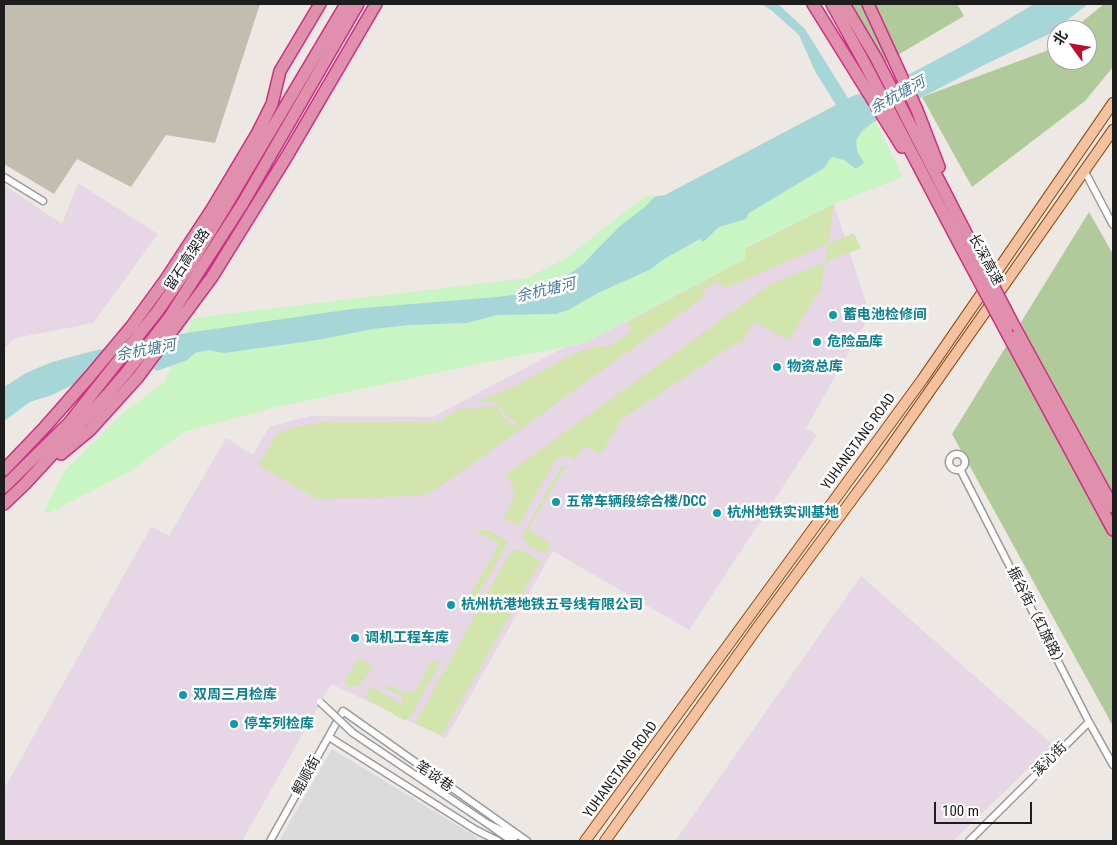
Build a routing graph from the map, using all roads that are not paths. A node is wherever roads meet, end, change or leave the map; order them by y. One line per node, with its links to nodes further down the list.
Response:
1 (320, 4): 19 (highway)
2 (346, 4): 21 (highway, 留石高架路)
3 (358, 4): 20 (highway, 留石高架路)
4 (376, 4): 20 (highway)
5 (813, 4): 16 (highway)
6 (832, 4): 9 (highway, 长深高速)
7 (844, 4): 9 (highway, 长深高速)
8 (868, 4): 16 (highway)
9 (874, 68): 16 (highway, 长深高速)
10 (1113, 103): 35 (main road, YUHANGTANG ROAD)
11 (1113, 130): 12 (main road, YUHANGTANG ROAD)
12 (1084, 170): 15 (street); 36 (main road, YUHANGTANG ROAD)
13 (4, 177): 14 (street)
14 (43, 201)
15 (1113, 225)
16 (958, 229): 17 (highway, 长深高速, bridge)
17 (1011, 329): 23 (highway, 长深高速); 24 (highway, 长深高速)
18 (960, 469): 27 (street, 振谷街（红旗路）)
19 (4, 470)
20 (26, 484): 22 (highway, 留石高架路)
21 (4, 487)
22 (4, 504)
23 (1113, 507)
24 (1113, 530)
25 (320, 702): 30 (street, 笔谈巷, bridge)
26 (342, 711): 28 (street, 鲲顺街); 34 (street, 笔谈巷)
27 (1089, 722): 29 (street, 振谷街（红旗路）); 37 (street, 溪沁街)
28 (329, 737): 31 (street, 鲲顺街); 32 (street, 笔谈巷)
29 (1113, 765)
30 (488, 824): 33 (street, 笔谈巷); 34 (street, 笔谈巷)
31 (270, 841)
32 (498, 841)
33 (512, 841)
34 (525, 841)
35 (586, 841)
36 (605, 841)
37 (969, 841)

